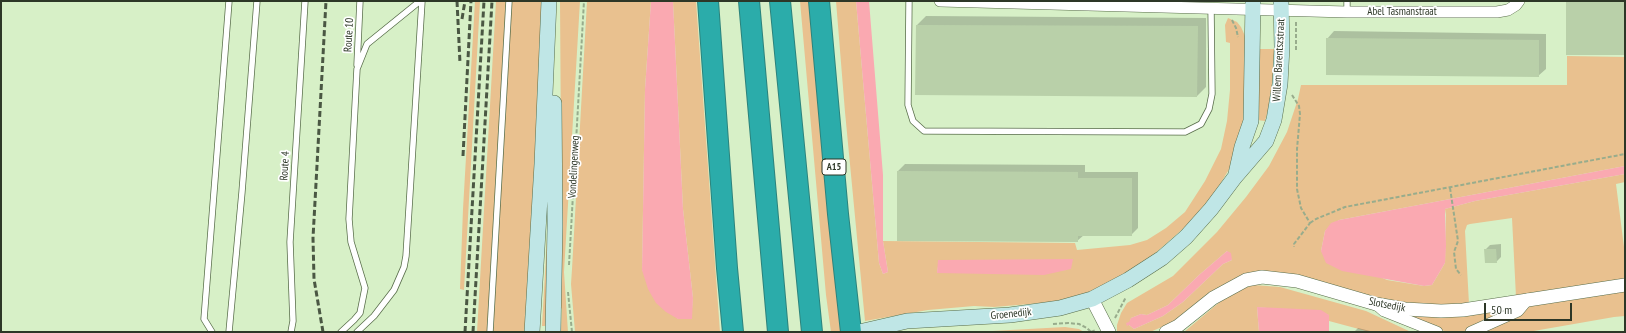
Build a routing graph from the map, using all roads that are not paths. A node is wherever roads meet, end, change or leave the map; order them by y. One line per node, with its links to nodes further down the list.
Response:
1 (229, 1): 27 (lane)
2 (257, 1): 28 (lane)
3 (305, 1): 29 (lane, Route 4)
4 (360, 1): 20 (lane, Route 10)
5 (421, 1): 20 (lane); 31 (lane)
6 (509, 1): 32 (lane)
7 (549, 1): 33 (main road)
8 (556, 1): 34 (main road, Vondelingenweg)
9 (708, 1): 35 (highway)
10 (749, 1): 36 (highway)
11 (780, 1): 37 (highway)
12 (819, 1): 38 (highway, A15)
13 (909, 1): 19 (lane)
14 (940, 1): 19 (street, Abel Tasmanstraat)
15 (1519, 1): 18 (street, Abel Tasmanstraat)
16 (1253, 5): 17 (street, Abel Tasmanstraat); 19 (street, Abel Tasmanstraat); 21 (main road, Willem Barentszstraat)
17 (1282, 6): 18 (street, Abel Tasmanstraat); 21 (main road, Willem Barentszstraat)
18 (1347, 7)
19 (1211, 8)
20 (357, 69): 30 (lane, Route 10)
21 (1235, 177): 23 (main road, Willem Barentszstraat)
22 (1625, 285): 24 (street, Slotsedijk)
23 (1092, 299): 26 (main road, Groenedijk); 40 (street)
24 (1528, 299): 25 (street, Slotsedijk); 43 (street)
25 (1376, 304): 41 (street, Slotsedijk); 42 (street)
26 (890, 328): 39 (main road, Groenedijk)
27 (212, 332)
28 (229, 332)
29 (291, 332)
30 (341, 332)
31 (357, 332)
32 (490, 332)
33 (532, 332)
34 (553, 332)
35 (733, 332)
36 (778, 332)
37 (812, 332)
38 (851, 332)
39 (859, 332)
40 (1109, 332)
41 (1166, 332)
42 (1437, 332)
43 (1471, 332)

